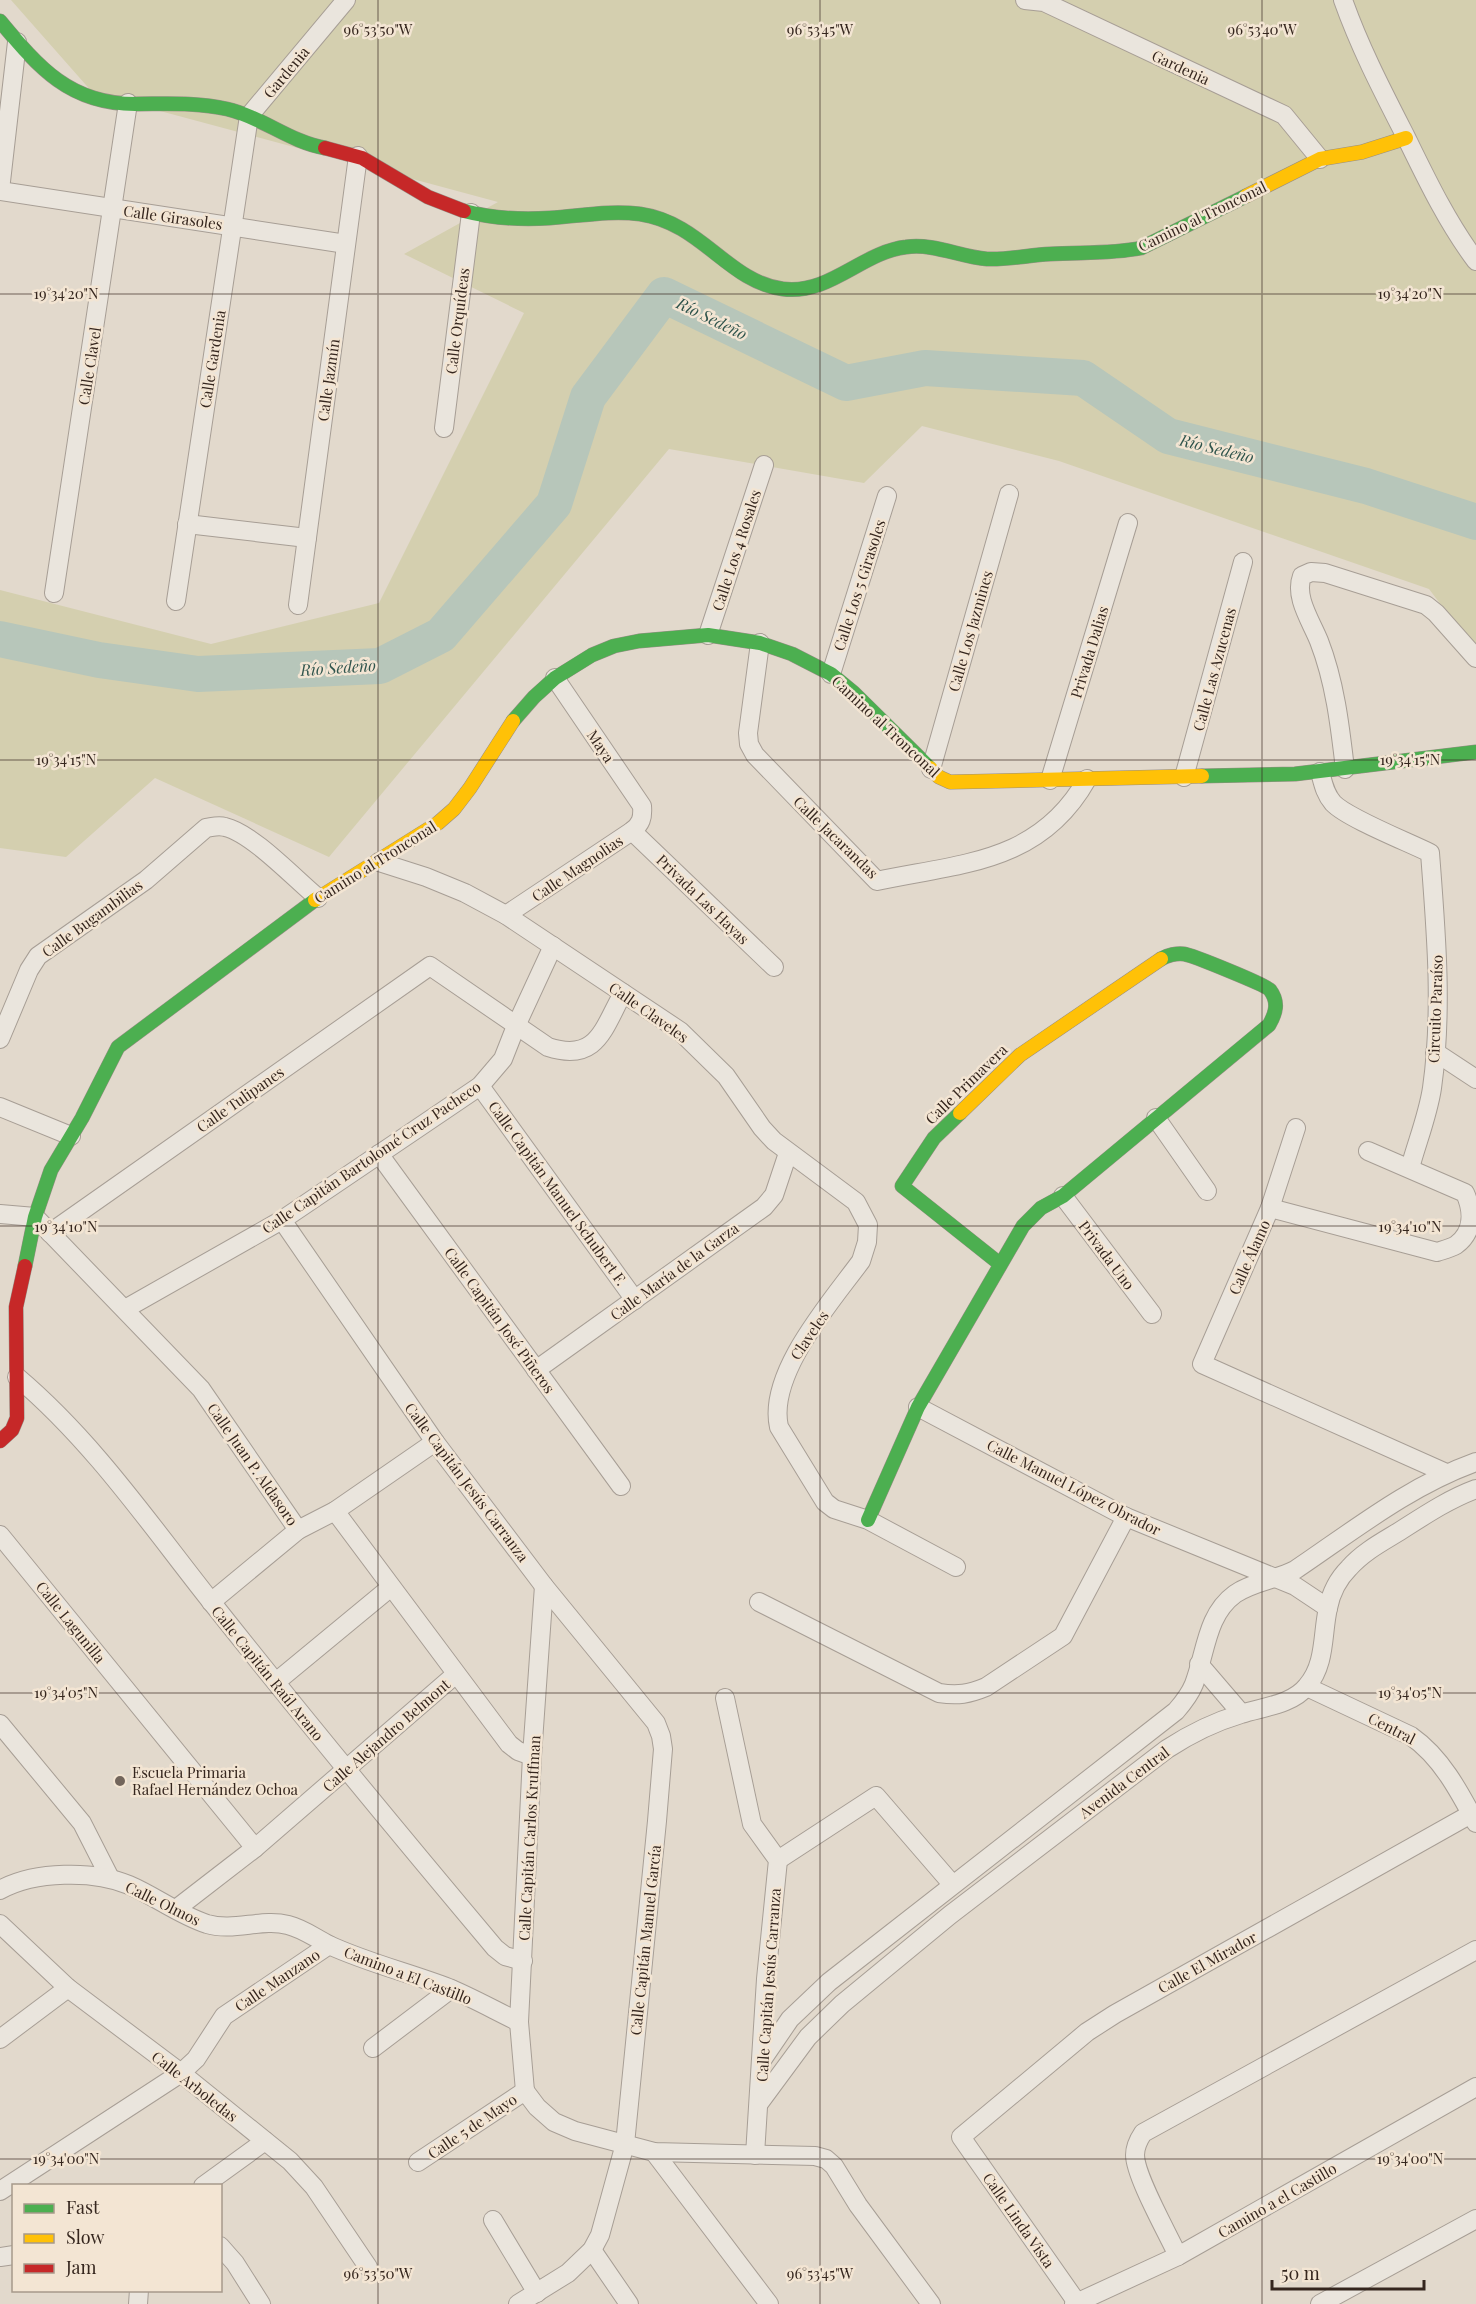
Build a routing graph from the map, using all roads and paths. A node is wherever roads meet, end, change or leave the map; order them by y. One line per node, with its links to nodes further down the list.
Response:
1 (346, 0): 7 (street, Gardenia)
2 (1025, 0): 10 (street, Gardenia)
3 (1342, 0): 8 (street)
4 (0, 21): 5 (street, Camino al Tronconal)
5 (17, 42): 6 (street, Camino al Tronconal); 11 (street)
6 (128, 103): 7 (street, Camino al Tronconal); 12 (street, Calle Clavel)
7 (249, 116): 9 (street, Camino al Tronconal); 14 (street, Calle Gardenia)
8 (1406, 138): 10 (street, Camino al Tronconal); 15 (street)
9 (358, 156): 13 (street, Camino al Tronconal); 16 (street, Calle Jazmín)
10 (1320, 159): 13 (street, Camino al Tronconal)
11 (0, 190): 12 (street, Calle Girasoles)
12 (113, 208): 14 (street, Calle Girasoles); 26 (street, Calle Clavel)
13 (471, 213): 18 (street, Calle Orquídeas)
14 (232, 226): 16 (street, Calle Girasoles); 23 (street, Calle Gardenia)
15 (1467, 237): 17 (street)
16 (346, 244): 24 (street, Calle Jazmín)
17 (1476, 261)
18 (444, 428)
19 (764, 465): 29 (street, Calle Los 4 Rosales)
20 (1008, 494): 35 (street, Calle Los Jazmines)
21 (887, 496): 32 (street, Calle Los 5 Girasoles)
22 (1128, 523): 40 (street, Privada Dalias)
23 (187, 524): 24 (street); 27 (street, Calle Gardenia)
24 (307, 537): 28 (street, Calle Jazmín)
25 (1243, 562): 38 (street, Calle Las Azucenas)
26 (54, 593)
27 (176, 601)
28 (298, 605)
29 (708, 635): 30 (street, Camino al Tronconal); 33 (street, Camino al Tronconal)
30 (760, 643): 32 (street, Camino al Tronconal); 39 (street, Calle Jacarandas)
31 (1476, 658): 36 (street)
32 (831, 674): 35 (street, Camino al Tronconal)
33 (555, 678): 41 (street, Maya); 43 (street, Camino al Tronconal)
34 (1476, 752): 36 (street, Camino al Tronconal)
35 (931, 769): 40 (street, Camino al Tronconal)
36 (1345, 769): 37 (street, Camino al Tronconal)
37 (1320, 772): 38 (street, Camino al Tronconal); 51 (street, Circuito Paraíso)
38 (1184, 777): 39 (street, Camino al Tronconal)
39 (1087, 779): 40 (street, Camino al Tronconal)
40 (1050, 780)
41 (643, 816): 42 (street, Calle Magnolias)
42 (632, 831): 45 (street, Calle Magnolias); 47 (street, Privada Las Hayas)
43 (379, 862): 44 (street, Camino al Tronconal); 45 (street, Calle Claveles)
44 (318, 898): 50 (street, Calle Bugambilias); 57 (street, Camino al Tronconal)
45 (506, 915): 46 (street, Calle Claveles)
46 (553, 946): 48 (street, Calle Claveles); 49 (street, Calle Capitán Bartolomé Cruz Pacheco)
47 (774, 967)
48 (623, 993): 49 (street); 59 (street, Calle Claveles)
49 (516, 1026): 53 (street, Calle Capitán Bartolomé Cruz Pacheco); 69 (street, Calle Tulipanes)
50 (0, 1039)
51 (1435, 1052): 52 (street); 61 (street, Circuito Paraíso)
52 (1476, 1079)
53 (480, 1086): 60 (street, Calle Capitán Bartolomé Cruz Pacheco); 71 (street, Calle Capitán Manuel Schubert F.)
54 (0, 1107): 57 (street)
55 (1156, 1118): 62 (street); 63 (street); 70 (street, Calle Primavera)
56 (1296, 1128): 64 (street)
57 (71, 1136): 66 (street, Camino al Tronconal)
58 (1368, 1151): 61 (street)
59 (788, 1153): 68 (street, Calle Claveles); 71 (street, Calle María de la Garza)
60 (379, 1154): 67 (street, Calle Capitán Bartolomé Cruz Pacheco); 75 (street, Calle Capitán José Piñeros)
61 (1410, 1168): 64 (street, Calle Álamo)
62 (1207, 1191)
63 (1063, 1196): 70 (street); 73 (street, Privada Uno)
64 (1270, 1208): 81 (street, Calle Álamo)
65 (0, 1214): 66 (street)
66 (35, 1217): 69 (street, Calle Juan P. Aldasoro); 74 (street, Camino al Tronconal)
67 (282, 1220): 72 (street, Calle Capitán Bartolomé Cruz Pacheco); 79 (street, Calle Capitán Jesús Carranza)
68 (868, 1225): 86 (street, Claveles)
69 (50, 1233): 72 (street, Calle Juan P. Aldasoro)
70 (1000, 1264): 77 (street)
71 (636, 1300): 75 (street, Calle María de la Garza)
72 (125, 1309): 87 (street, Calle Juan P. Aldasoro)
73 (1152, 1314)
74 (7, 1341): 76 (street, Camino al Tronconal)
75 (536, 1370): 82 (street, Calle Capitán José Piñeros)
76 (17, 1377): 78 (street, Camino al Tronconal); 93 (street, Calle Capitán Raúl Arano)
77 (918, 1407): 85 (street, Calle Manuel López Obrador); 86 (street)
78 (0, 1441)
79 (435, 1442): 84 (street, Calle Juan P. Aldasoro); 91 (street, Calle Capitán Jesús Carranza)
80 (1476, 1462): 81 (street, Avenida Central)
81 (1446, 1473): 90 (street, Avenida Central)
82 (621, 1486)
83 (1476, 1489): 95 (street)
84 (335, 1511): 87 (street, Calle Juan P. Aldasoro); 92 (street)
85 (1126, 1517): 90 (street, Calle Manuel López Obrador); 94 (street)
86 (868, 1520): 89 (street, Claveles)
87 (298, 1530): 93 (street)
88 (0, 1535): 107 (street, Calle Lagunilla)
89 (956, 1567)
90 (1276, 1579): 95 (street, Calle Manuel López Obrador); 96 (street, Avenida Central)
91 (544, 1586): 103 (street, Calle Capitán Jesús Carranza); 104 (street, Calle Capitán Carlos Kruffman)
92 (391, 1587): 97 (street); 98 (street)
93 (211, 1602): 98 (street, Calle Capitán Raúl Arano)
94 (759, 1602)
95 (1328, 1608): 99 (street)
96 (1199, 1664): 101 (street); 110 (street, Avenida Central)
97 (456, 1674): 104 (street); 105 (street, Calle Alejandro Belmont)
98 (276, 1682): 105 (street, Calle Capitán Raúl Arano)
99 (1307, 1687): 101 (street, Avenida Central); 106 (street, Central)
100 (725, 1698): 108 (street)
101 (1241, 1713): 126 (street, Avenida Central)
102 (0, 1724): 109 (street, Calle Olmos)
103 (661, 1736): 129 (street, Calle Capitán Manuel García)
104 (532, 1756): 116 (street, Calle Capitán Carlos Kruffman)
105 (346, 1771): 107 (street, Calle Alejandro Belmont); 116 (street, Calle Capitán Raúl Arano)
106 (1474, 1818): 127 (street, Calle El Mirador)
107 (255, 1848): 112 (street, Calle Alejandro Belmont)
108 (778, 1860): 110 (street); 122 (street, Calle Capitán Jesús Carranza)
109 (110, 1878): 111 (street); 112 (street, Calle Olmos)
110 (952, 1884): 122 (street, Avenida Central)
111 (0, 1890)
112 (176, 1909): 114 (street, Calle Olmos)
113 (0, 1924): 117 (street, Calle Arboledas)
114 (329, 1945): 118 (street, Camino a El Castillo); 123 (street, Calle Manzano)
115 (1476, 1950): 139 (street)
116 (523, 1961): 119 (street, Calle Capitán Carlos Kruffman)
117 (68, 1988): 120 (street); 123 (street, Calle Arboledas)
118 (451, 1989): 119 (street, Camino a El Castillo); 121 (street)
119 (519, 2022): 125 (street, Calle Capitán Carlos Kruffman)
120 (0, 2039)
121 (373, 2048)
122 (762, 2060): 126 (street, Calle Capitán Jesús Carranza)
123 (181, 2073): 128 (street, Calle Arboledas); 134 (street, Calle Manzano)
124 (1476, 2087): 139 (street, Camino a el Castillo)
125 (525, 2091): 129 (street); 132 (street, Calle 5 de Mayo)
126 (760, 2102): 131 (street, Calle Capitán Jesús Carranza)
127 (961, 2137): 142 (street, Calle Linda Vista)
128 (265, 2140): 133 (street); 140 (street, Calle Arboledas)
129 (625, 2144): 130 (street); 138 (street, Calle Capitán Manuel García)
130 (654, 2152): 131 (street); 146 (street)
131 (755, 2155): 147 (street)
132 (418, 2162)
133 (206, 2184)
134 (0, 2191)
135 (1476, 2219): 148 (street)
136 (493, 2220): 141 (street)
137 (222, 2248): 143 (street)
138 (592, 2250): 141 (street); 145 (street)
139 (1178, 2256): 142 (street, Camino a el Castillo)
140 (368, 2268)
141 (537, 2293): 144 (street)
142 (1076, 2303)
143 (261, 2304)
144 (518, 2304)
145 (629, 2304)
146 (769, 2304)
147 (931, 2304)
148 (1320, 2304)

